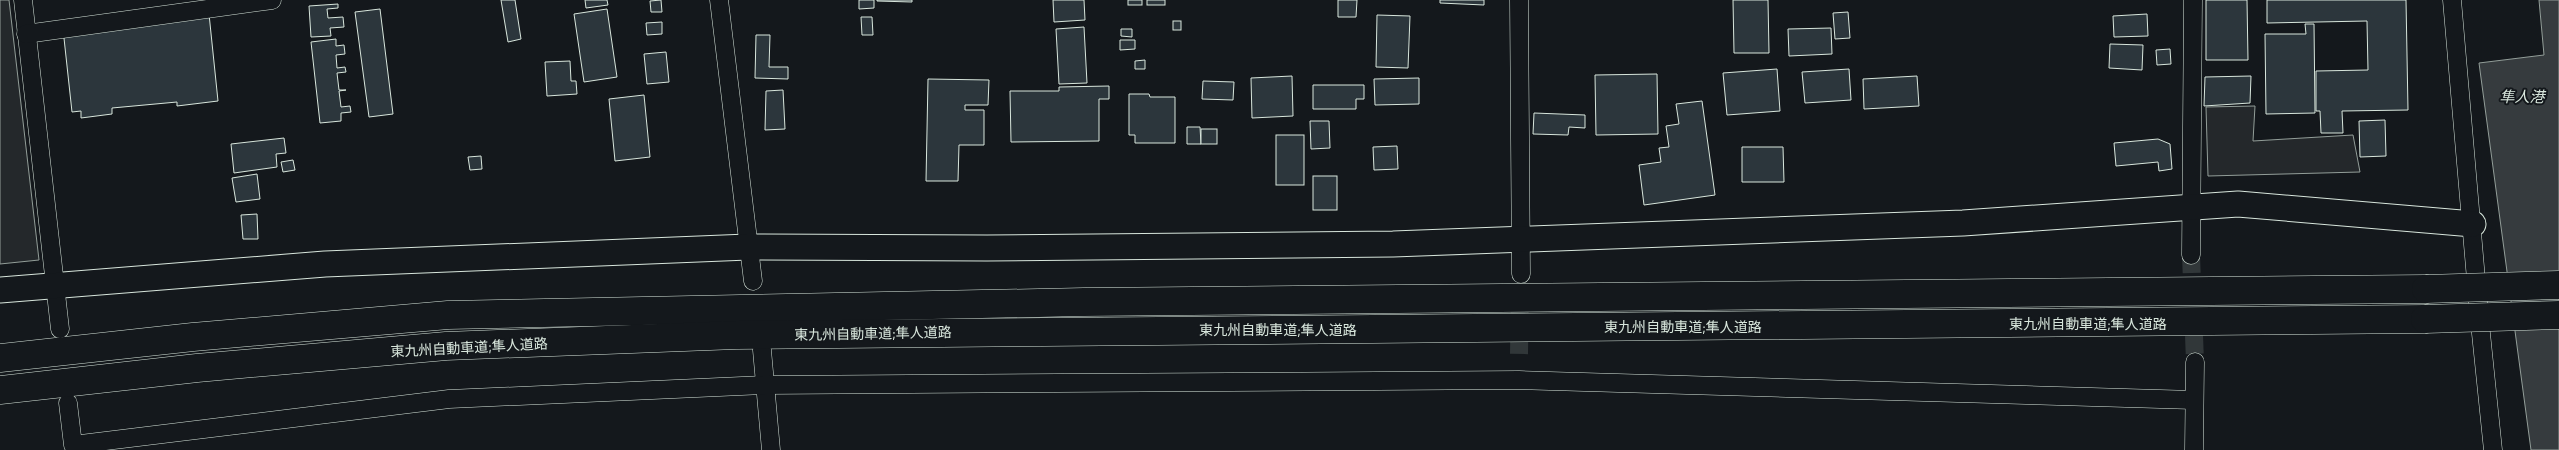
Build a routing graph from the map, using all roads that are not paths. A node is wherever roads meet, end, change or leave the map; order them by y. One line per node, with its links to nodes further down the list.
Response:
1 (23, 0): 7 (street)
2 (272, 0): 7 (street)
3 (719, 0): 11 (street)
4 (1519, 0): 10 (street)
5 (2193, 0): 8 (street)
6 (2452, 0): 9 (street)
7 (26, 34): 15 (street)
8 (2191, 206): 9 (street); 10 (street); 12 (street)
9 (2473, 224): 29 (street)
10 (1521, 240): 11 (street); 13 (street)
11 (748, 247): 14 (street); 15 (street)
12 (2191, 255)
13 (1521, 274)
14 (753, 281)
15 (56, 284): 17 (street); 19 (street)
16 (2559, 285): 21 (highway, 東九州自動車道;隼人道路, bridge)
17 (0, 290)
18 (2559, 315): 24 (highway, 東九州自動車道;隼人道路, bridge)
19 (60, 329)
20 (762, 350): 23 (street)
21 (0, 358)
22 (2195, 362): 25 (street)
23 (765, 386): 25 (street); 26 (street); 27 (street)
24 (0, 390)
25 (2194, 400): 28 (street)
26 (68, 403)
27 (771, 450)
28 (2194, 450)
29 (2493, 450)

